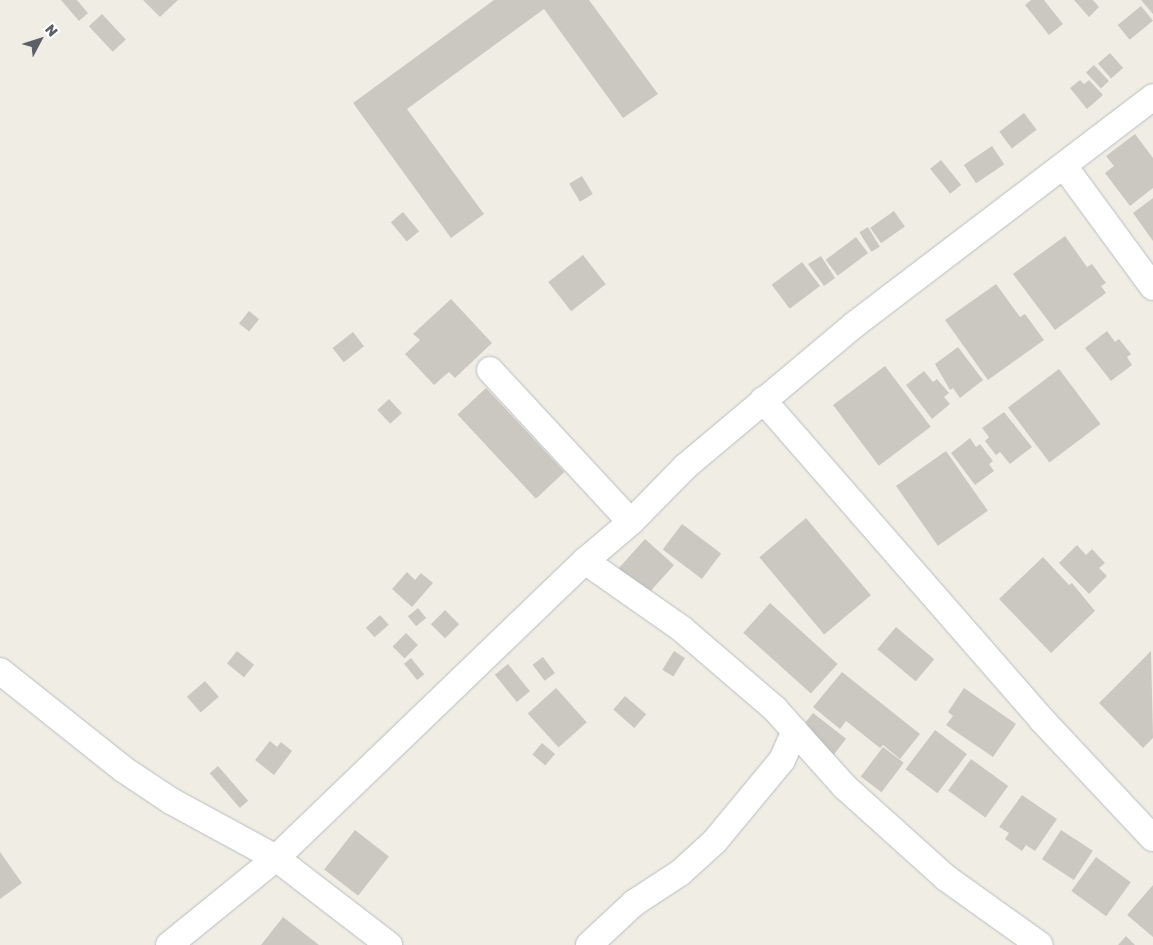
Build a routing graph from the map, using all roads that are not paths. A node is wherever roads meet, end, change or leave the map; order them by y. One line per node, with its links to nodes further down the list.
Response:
1 (1153, 97): 2 (street)
2 (1064, 166): 3 (street); 5 (street)
3 (1153, 287)
4 (490, 370): 6 (street)
5 (764, 400): 6 (street); 10 (street)
6 (631, 522): 7 (street)
7 (586, 561): 9 (street); 11 (street)
8 (0, 671): 11 (street)
9 (795, 731): 14 (street); 15 (street)
10 (1153, 838)
11 (276, 858): 12 (street); 13 (street)
12 (169, 945)
13 (389, 945)
14 (590, 945)
15 (1040, 945)

